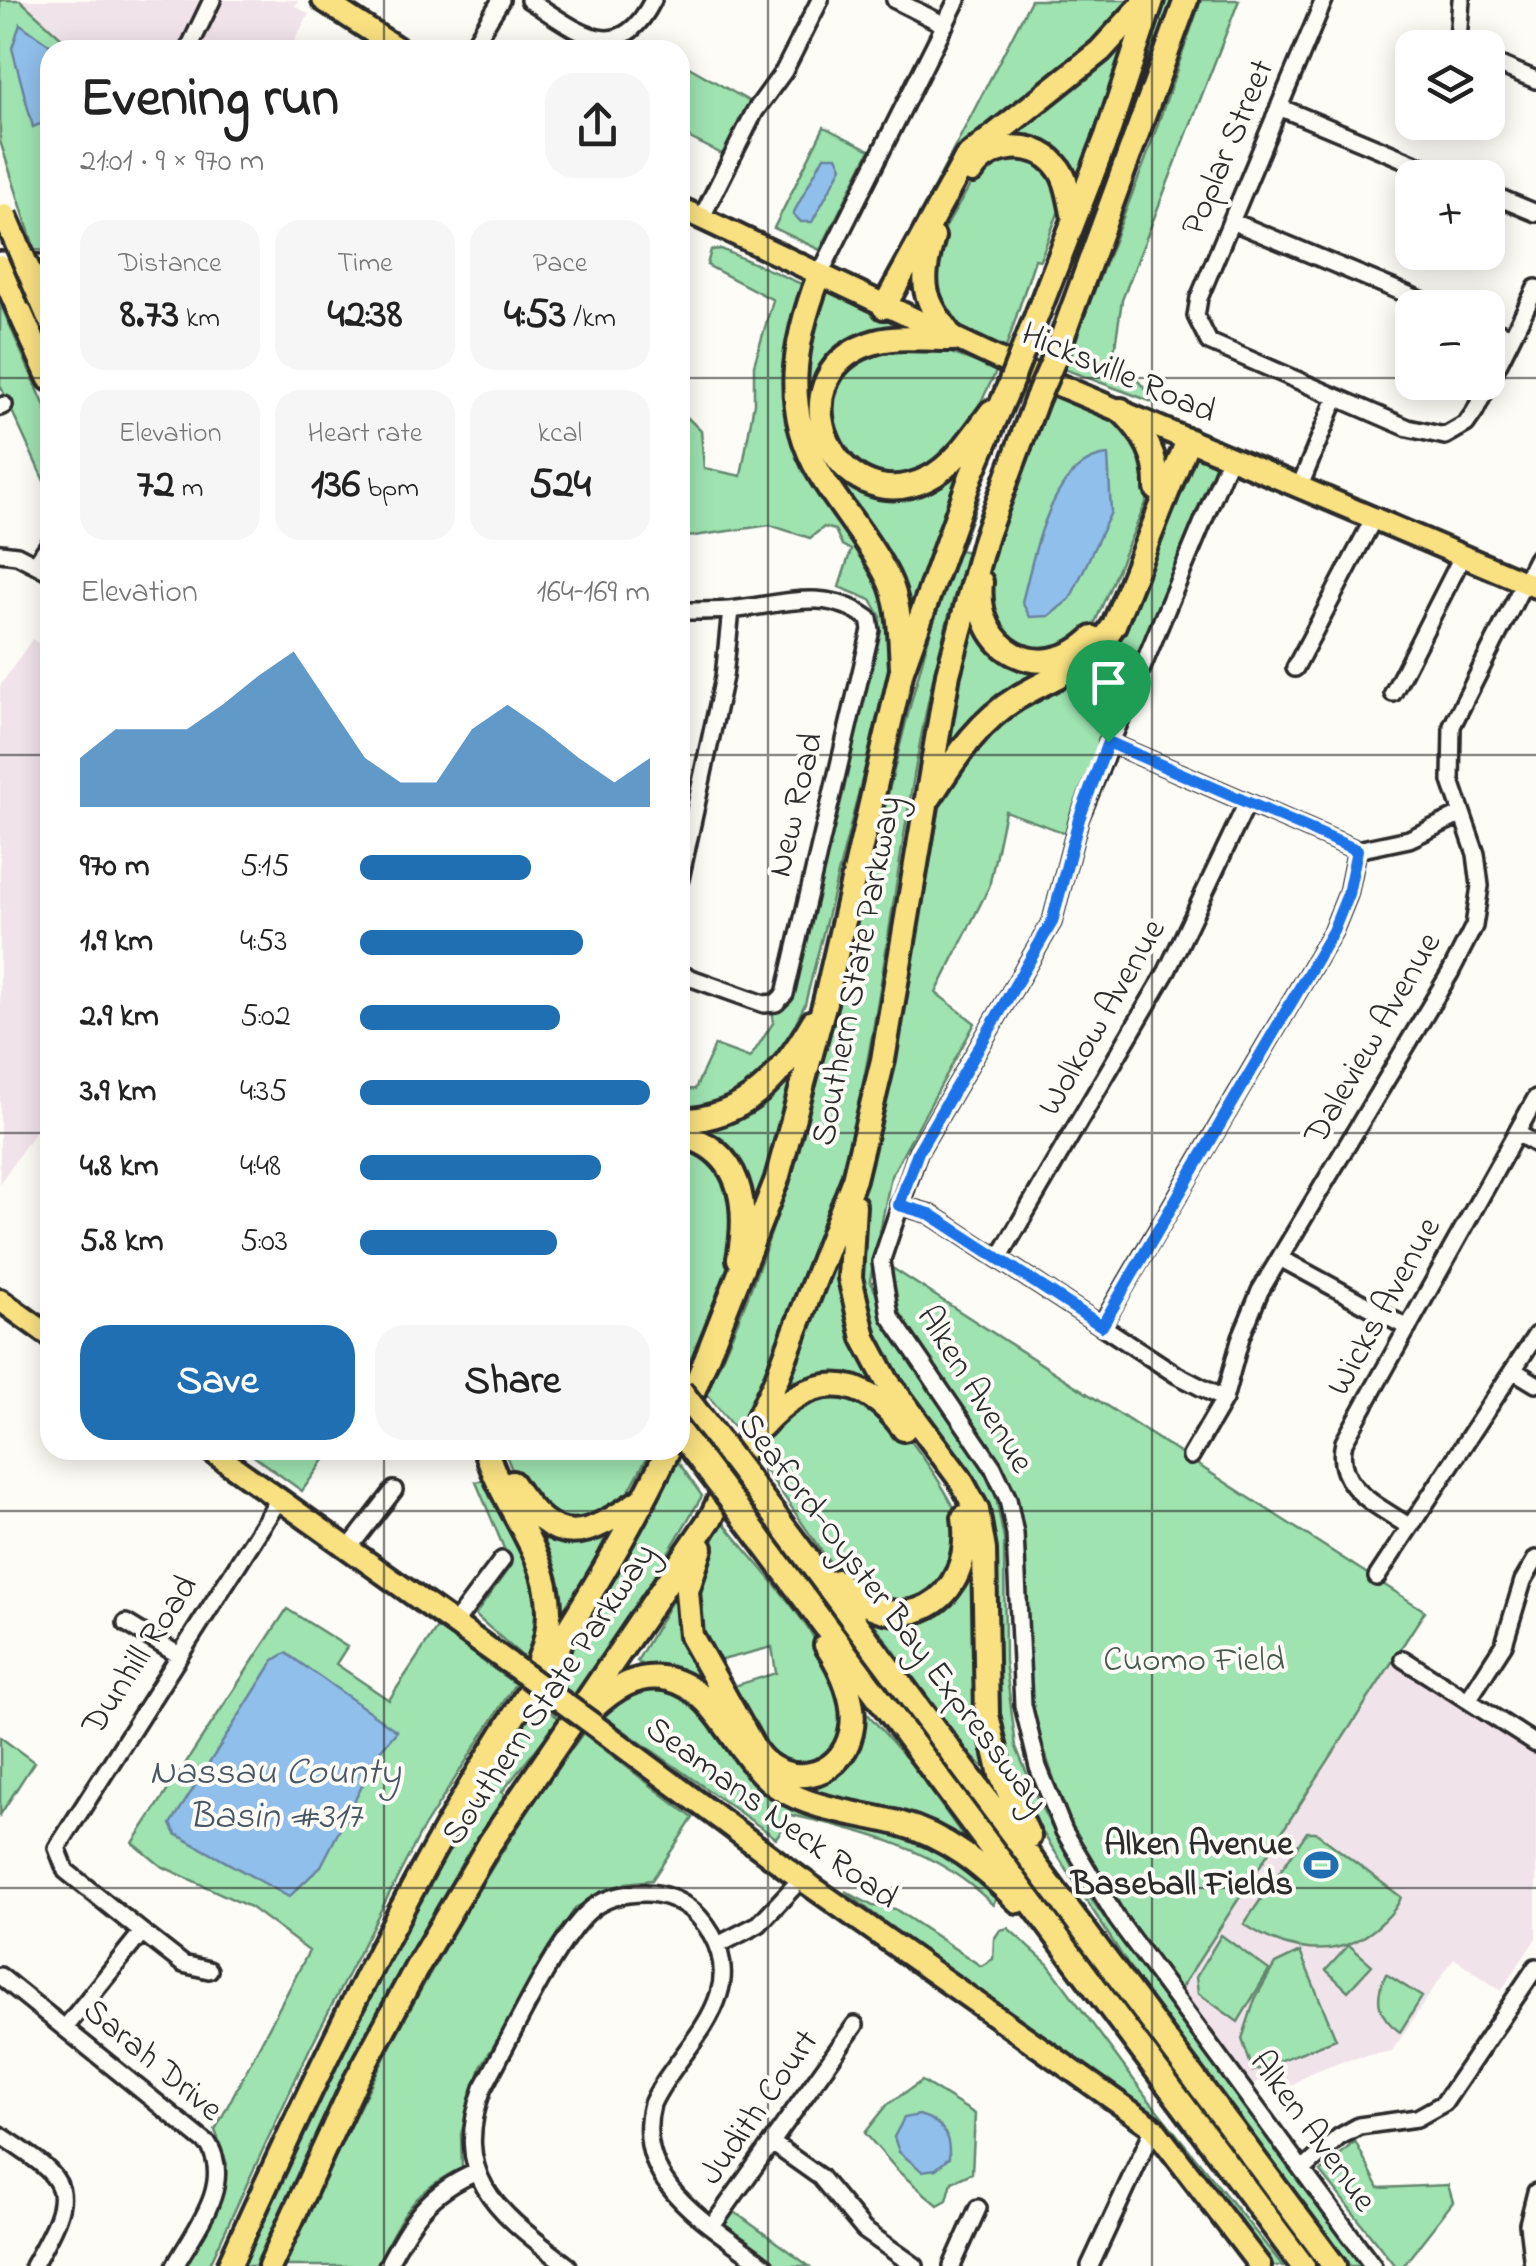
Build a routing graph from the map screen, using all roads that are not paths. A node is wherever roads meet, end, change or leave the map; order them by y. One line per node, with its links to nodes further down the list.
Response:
1 (212, 0): 15 (street)
2 (323, 0): 16 (main road)
3 (500, 0): 17 (street)
4 (529, 0): 5 (street)
5 (653, 0)
6 (820, 0): 27 (street)
7 (895, 0): 13 (street)
8 (957, 0): 13 (street)
9 (1150, 0): 26 (highway, Southern State Parkway); 35 (highway)
10 (1186, 0): 48 (highway, Southern State Parkway, bridge)
11 (1324, 0): 20 (street, Poplar Street)
12 (1462, 0): 14 (street)
13 (945, 25): 31 (street)
14 (1459, 30)
15 (193, 40)
16 (385, 40)
17 (476, 40)
18 (1505, 67): 19 (street)
19 (1536, 80)
20 (1279, 107): 21 (street); 28 (street, Poplar Street)
21 (1406, 160)
22 (1505, 200): 25 (street)
23 (2, 210): 34 (highway, bridge)
24 (690, 213): 27 (main road, Hicksville Road)
25 (1536, 214)
26 (1074, 218): 38 (highway); 40 (highway, Southern State Parkway, bridge)
27 (701, 219): 31 (main road, Hicksville Road)
28 (1231, 221): 33 (street); 41 (street, Poplar Street)
29 (0, 264): 30 (street); 39 (highway)
30 (40, 264)
31 (819, 276): 35 (main road, Hicksville Road); 57 (highway)
32 (1536, 288): 37 (street)
33 (1397, 290)
34 (40, 298)
35 (884, 307): 38 (main road, Hicksville Road)
36 (1505, 334): 37 (street)
37 (1512, 337): 41 (street)
38 (953, 339): 40 (highway); 42 (main road, Hicksville Road)
39 (40, 357)
40 (1008, 390): 57 (highway, Southern State Parkway)
41 (1336, 398): 45 (street)
42 (1121, 410): 43 (main road, Hicksville Road); 46 (highway)
43 (1185, 438): 44 (main road, Hicksville Road); 46 (highway); 61 (highway)
44 (1230, 457): 45 (main road, Hicksville Road); 59 (street, Alken Avenue)
45 (1300, 486): 47 (main road, Hicksville Road)
46 (1158, 489): 48 (highway)
47 (1376, 516): 50 (main road, Hicksville Road); 56 (street)
48 (984, 538): 61 (highway, Southern State Parkway)
49 (0, 553): 52 (street)
50 (1463, 555): 53 (main road, Hicksville Road); 58 (street)
51 (1536, 559): 53 (street, Daleview Avenue)
52 (40, 567)
53 (1530, 585): 62 (street, Daleview Avenue)
54 (731, 610): 55 (street); 63 (street); 65 (street, New Road)
55 (690, 611)
56 (1295, 668)
57 (902, 670): 66 (highway, Southern State Parkway)
58 (1393, 693)
59 (1108, 742): 60 (street); 73 (street, Alken Avenue)
60 (1247, 803): 64 (street); 74 (street, Wolkow Avenue)
61 (926, 804): 72 (highway, Southern State Parkway)
62 (1462, 814): 64 (street); 75 (street, Daleview Avenue)
63 (690, 833)
64 (1357, 850): 78 (street)
65 (690, 978)
66 (826, 1002): 68 (highway); 77 (highway, Southern State Parkway)
67 (1536, 1098): 69 (street, Wicks Avenue)
68 (690, 1119)
69 (1517, 1133): 71 (street); 79 (street, Wicks Avenue)
70 (690, 1140): 77 (highway)
71 (1536, 1144)
72 (854, 1180): 87 (highway, Southern State Parkway); 115 (highway)
73 (899, 1205): 74 (street); 126 (street, Alken Avenue)
74 (999, 1258): 78 (street)
75 (1280, 1258): 79 (street); 84 (street, Daleview Avenue)
76 (0, 1300): 80 (main road)
77 (731, 1304): 85 (highway, Southern State Parkway)
78 (1102, 1326): 84 (street)
79 (1408, 1328): 99 (street, Wicks Avenue)
80 (40, 1329)
81 (1536, 1335): 82 (street)
82 (1513, 1370): 83 (street); 99 (street)
83 (1536, 1384)
84 (1224, 1399): 89 (street, Daleview Avenue)
85 (690, 1401)
86 (690, 1403): 97 (highway, Seaford-Oyster Bay Expressway, bridge)
87 (753, 1436): 97 (highway); 98 (highway, Southern State Parkway)
88 (690, 1447): 100 (highway, Seaford-Oyster Bay Expressway, bridge)
89 (1191, 1456)
90 (225, 1460): 96 (main road, Seamans Neck Road)
91 (490, 1460): 110 (highway)
92 (503, 1460): 95 (highway)
93 (663, 1460): 95 (highway, Southern State Parkway)
94 (394, 1490): 101 (street)
95 (647, 1496): 110 (highway, Southern State Parkway)
96 (280, 1498): 101 (main road, Seamans Neck Road); 107 (street, Dunhill Road)
97 (774, 1514): 115 (highway, Seaford-Oyster Bay Expressway)
98 (712, 1516): 100 (highway); 111 (highway, Southern State Parkway)
99 (1410, 1527): 104 (street)
100 (758, 1536): 117 (highway, Seaford-Oyster Bay Expressway)
101 (349, 1548): 106 (main road, Seamans Neck Road)
102 (1536, 1559): 109 (street)
103 (502, 1560): 106 (street)
104 (1377, 1577)
105 (126, 1623): 107 (street)
106 (454, 1624): 113 (main road, Seamans Neck Road, bridge)
107 (178, 1654): 114 (street, Dunhill Road)
108 (1403, 1659): 109 (street)
109 (1468, 1700): 112 (street)
110 (503, 1734): 133 (highway, Southern State Parkway)
111 (565, 1735): 117 (highway); 134 (highway, Southern State Parkway)
112 (1536, 1744)
113 (801, 1878): 116 (street); 123 (main road, Seamans Neck Road)
114 (142, 1932): 118 (street); 122 (street)
115 (1088, 1935): 143 (highway, Seaford-Oyster Bay Expressway)
116 (718, 1945): 127 (street); 130 (street)
117 (1068, 1950): 142 (highway, Seaford-Oyster Bay Expressway)
118 (210, 1970)
119 (0, 1976): 122 (street, Sarah Drive)
120 (1533, 1979): 126 (street)
121 (855, 2025): 125 (street, Judith Court)
122 (65, 2028): 132 (street, Sarah Drive)
123 (1154, 2128): 140 (street); 141 (main road, Seamans Neck Road)
124 (0, 2135): 131 (street)
125 (772, 2144): 130 (street, Judith Court); 138 (street)
126 (1303, 2170): 144 (street, Alken Avenue)
127 (477, 2172): 135 (street); 136 (street)
128 (1536, 2192): 145 (street)
129 (978, 2208): 139 (street)
130 (714, 2226): 137 (street)
131 (33, 2266)
132 (174, 2266)
133 (229, 2266)
134 (270, 2266)
135 (387, 2266)
136 (568, 2266)
137 (765, 2266)
138 (915, 2266)
139 (952, 2266)
140 (1090, 2266)
141 (1260, 2266)
142 (1303, 2266)
143 (1334, 2266)
144 (1373, 2266)
145 (1533, 2266)

